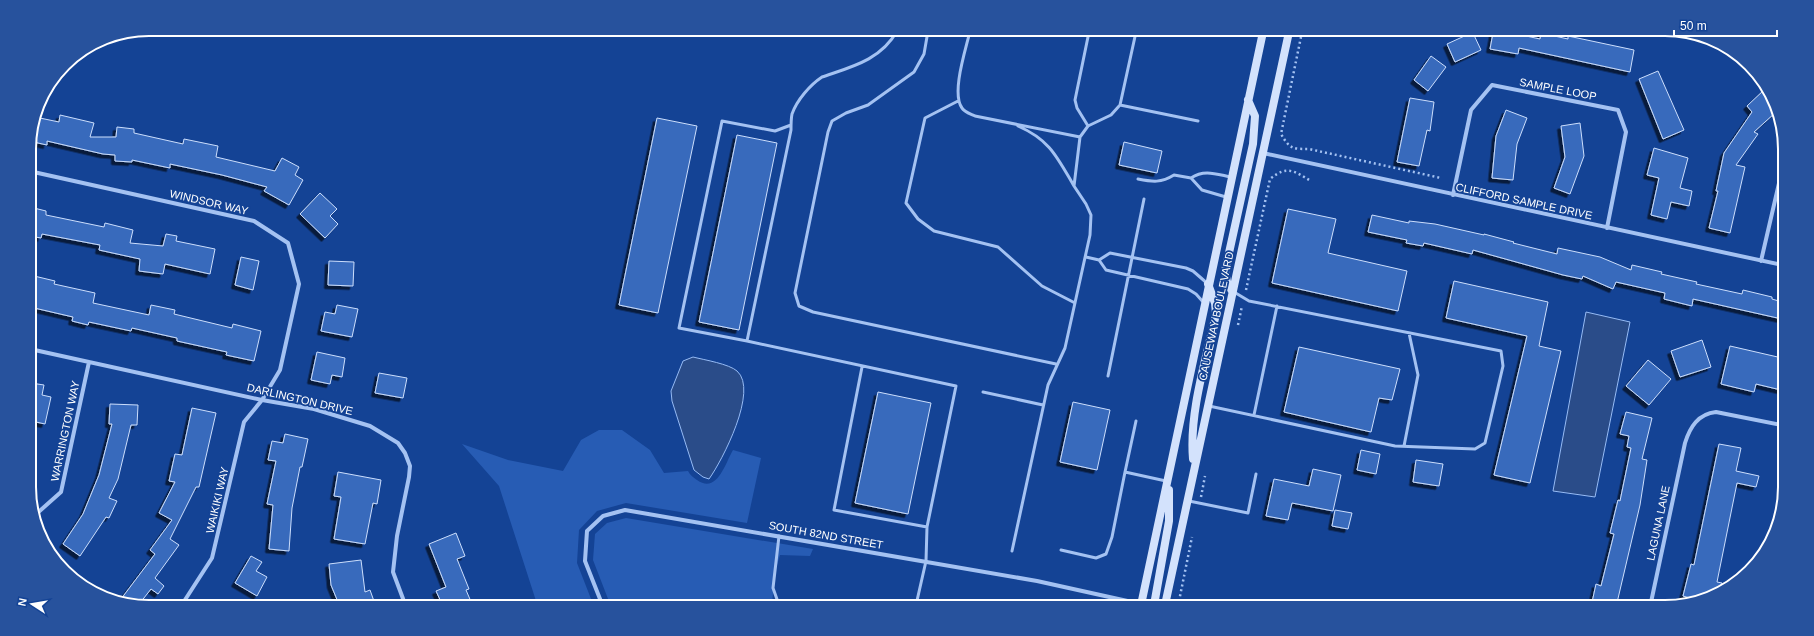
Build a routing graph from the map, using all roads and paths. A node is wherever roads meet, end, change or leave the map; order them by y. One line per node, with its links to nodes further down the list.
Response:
1 (894, 36): 14 (lane)
2 (927, 36): 46 (lane)
3 (969, 36): 10 (lane)
4 (1088, 36): 15 (lane)
5 (1135, 36): 11 (lane)
6 (1261, 36): 9 (main road, CAUSEWAY BOULEVARD)
7 (1288, 36): 17 (main road, CAUSEWAY BOULEVARD)
8 (1301, 36): 21 (path)
9 (1248, 100): 19 (main road, CAUSEWAY BOULEVARD); 38 (main road)
10 (958, 101): 13 (lane); 39 (lane)
11 (1120, 105): 12 (lane); 15 (lane)
12 (1198, 121)
13 (1011, 123): 16 (lane); 25 (lane)
14 (791, 125): 43 (lane); 43 (lane)
15 (1088, 126): 16 (lane)
16 (1080, 137): 25 (lane)
17 (1262, 153): 26 (street, CLIFFORD SAMPLE DRIVE); 38 (main road, CAUSEWAY BOULEVARD)
18 (36, 173): 50 (street, WINDSOR WAY)
19 (1231, 176): 20 (lane); 27 (main road, CAUSEWAY BOULEVARD)
20 (1191, 178): 22 (lane); 27 (lane)
21 (1441, 178)
22 (1138, 179)
23 (1312, 181): 36 (path)
24 (1778, 184): 33 (street)
25 (1074, 186): 30 (lane)
26 (1453, 195): 29 (street, CLIFFORD SAMPLE DRIVE); 29 (street, SAMPLE LOOP)
27 (1227, 197): 37 (main road, CAUSEWAY BOULEVARD)
28 (1144, 199): 31 (lane)
29 (1607, 228): 33 (street, CLIFFORD SAMPLE DRIVE)
30 (1086, 257): 32 (lane); 39 (lane)
31 (1132, 258): 32 (lane); 35 (lane); 37 (lane)
32 (1099, 260): 35 (lane)
33 (1761, 261): 34 (street, CLIFFORD SAMPLE DRIVE)
34 (1778, 264)
35 (1129, 276): 40 (lane); 48 (lane)
36 (1248, 281)
37 (1208, 284): 40 (main road, CAUSEWAY BOULEVARD); 57 (main road)
38 (1232, 291): 41 (lane); 52 (main road, CAUSEWAY BOULEVARD)
39 (1076, 303): 46 (lane)
40 (1204, 303): 60 (main road, CAUSEWAY BOULEVARD)
41 (1277, 306): 42 (lane); 53 (lane)
42 (1409, 333): 56 (lane); 56 (lane)
43 (747, 342): 47 (lane)
44 (36, 350): 45 (street, DARLINGTON DRIVE)
45 (89, 362): 50 (street, DARLINGTON DRIVE); 62 (street, WARRINGTON WAY)
46 (1056, 364): 51 (lane)
47 (862, 367): 63 (lane); 63 (lane)
48 (1108, 376)
49 (983, 392): 51 (lane)
50 (262, 400): 69 (street, WAIKIKI WAY); 70 (street, DARLINGTON DRIVE)
51 (1043, 405): 67 (lane)
52 (1208, 405): 53 (lane); 57 (main road, CAUSEWAY BOULEVARD)
53 (1254, 416): 56 (lane)
54 (1136, 421): 58 (lane)
55 (1778, 424): 79 (street, LAGUNA LANE)
56 (1404, 446)
57 (1194, 468): 61 (main road, CAUSEWAY BOULEVARD)
58 (1125, 472): 60 (lane); 66 (lane)
59 (1256, 474): 61 (lane)
60 (1169, 481): 75 (main road, CAUSEWAY BOULEVARD); 76 (main road)
61 (1187, 501): 77 (main road, CAUSEWAY BOULEVARD)
62 (39, 512)
63 (927, 527): 68 (lane)
64 (1193, 532): 78 (path)
65 (779, 536): 68 (street, SOUTH 82ND STREET); 71 (street, SOUTH 82ND STREET); 72 (lane)
66 (1061, 550)
67 (1012, 551)
68 (926, 561): 73 (lane); 74 (street, SOUTH 82ND STREET)
69 (185, 600)
70 (403, 600)
71 (600, 600)
72 (778, 600)
73 (917, 600)
74 (1119, 600)
75 (1142, 600)
76 (1155, 600)
77 (1166, 600)
78 (1179, 600)
79 (1651, 600)

